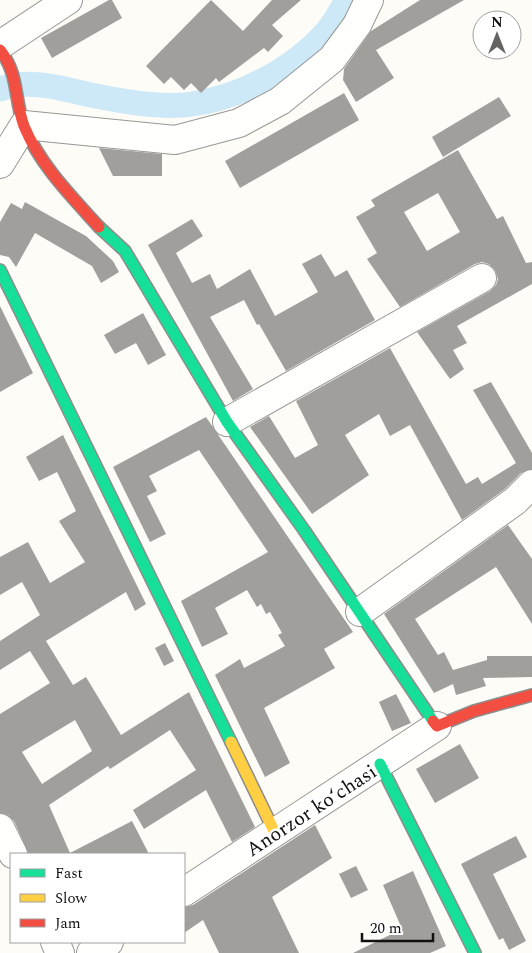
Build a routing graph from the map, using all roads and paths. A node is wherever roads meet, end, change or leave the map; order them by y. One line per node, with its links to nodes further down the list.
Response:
1 (68, 0): 4 (street)
2 (369, 0): 5 (street)
3 (0, 50): 4 (street)
4 (5, 54): 5 (street)
5 (22, 116): 6 (street); 9 (street)
6 (0, 164)
7 (0, 270): 16 (street)
8 (482, 278): 9 (street)
9 (227, 422): 11 (street)
10 (532, 484): 11 (street)
11 (360, 612): 13 (street)
12 (532, 695): 13 (street)
13 (437, 726): 14 (street, Anorzor koʻchasi)
14 (380, 764): 16 (street, Anorzor koʻchasi); 21 (street)
15 (0, 828): 17 (street)
16 (275, 832): 18 (street, Anorzor koʻchasi)
17 (12, 853)
18 (185, 891)
19 (107, 943): 20 (street)
20 (92, 953)
21 (476, 953)

